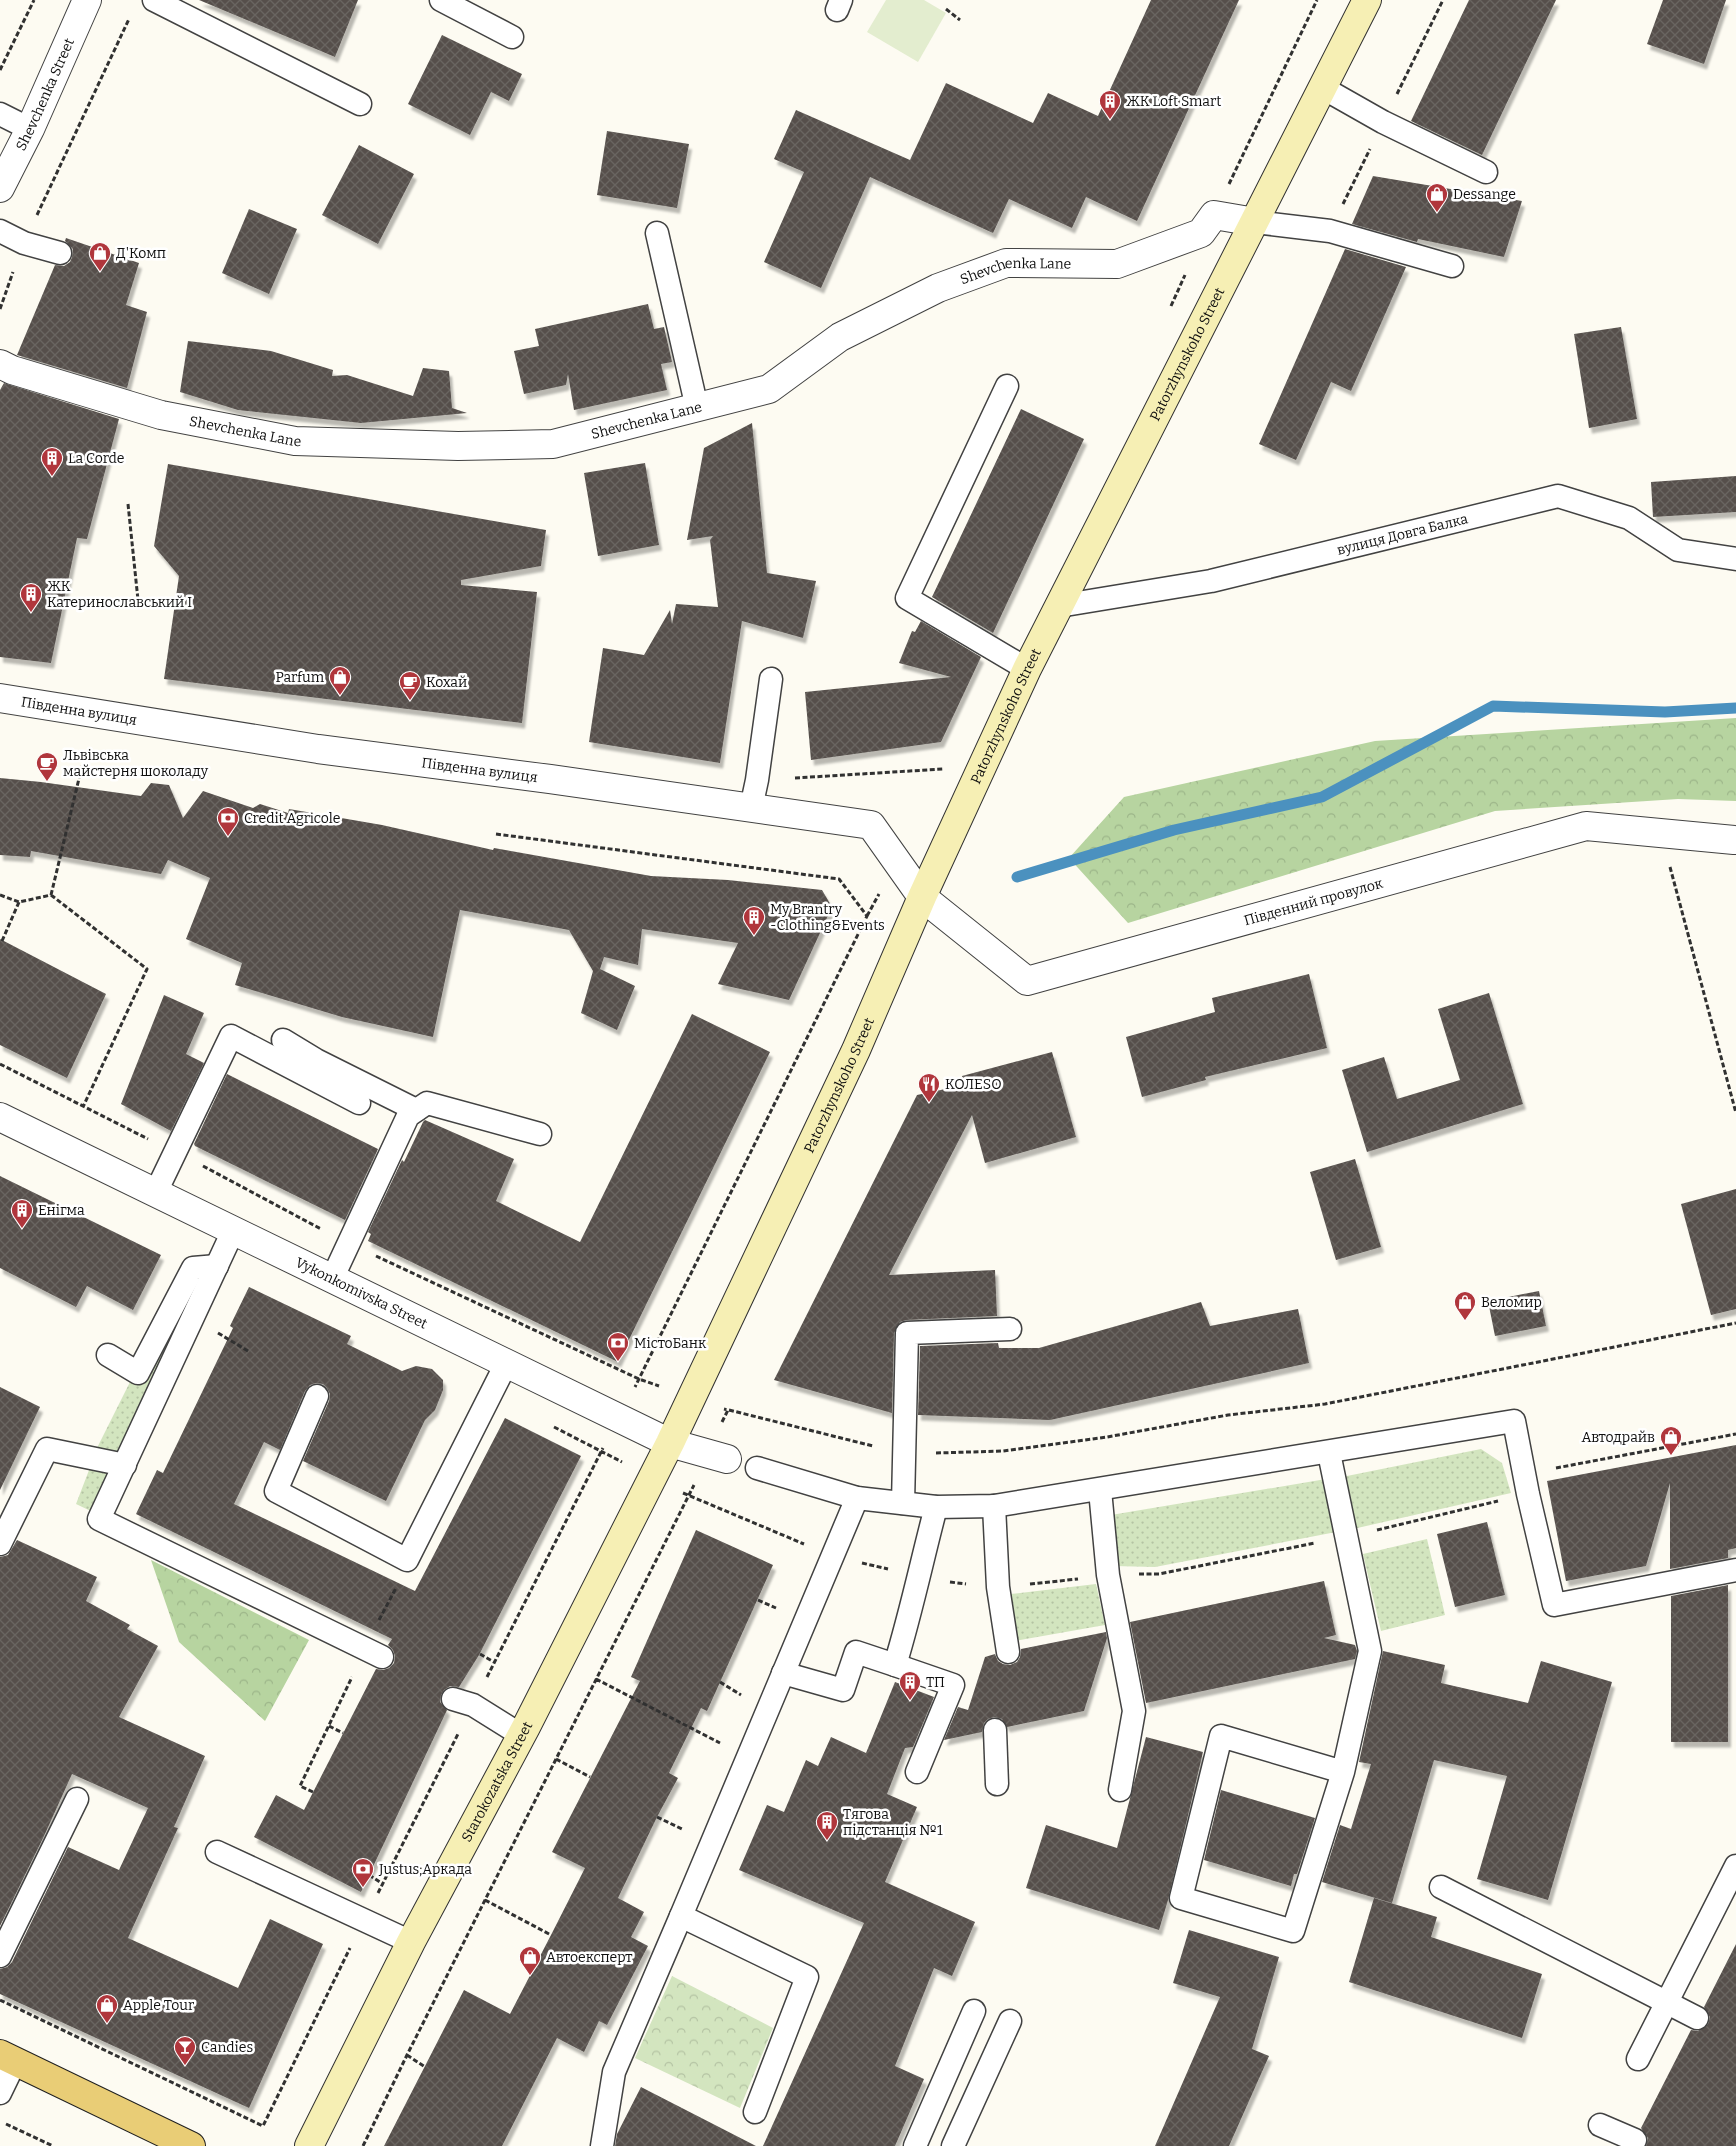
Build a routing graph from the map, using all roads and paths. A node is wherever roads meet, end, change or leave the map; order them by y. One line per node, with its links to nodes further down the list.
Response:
1 (34, 0): 11 (path)
2 (87, 0): 16 (street, Shevchenka Street)
3 (154, 0): 13 (lane)
4 (442, 0): 10 (lane)
5 (1367, 0): 12 (street, Patorzhynskoho Street)
6 (1443, 0): 15 (path)
7 (946, 9): 9 (path)
8 (130, 18): 24 (path)
9 (960, 20)
10 (512, 36)
11 (0, 70)
12 (1323, 88): 15 (lane); 20 (street, Patorzhynskoho Street)
13 (360, 104)
14 (0, 114): 16 (lane)
15 (1383, 122): 18 (lane)
16 (30, 129): 19 (street, Shevchenka Street)
17 (1361, 164): 22 (path)
18 (1486, 172)
19 (0, 188)
20 (1255, 222): 22 (lane); 30 (street, Shevchenka Lane); 34 (street, Patorzhynskoho Street)
21 (0, 231): 24 (lane)
22 (1330, 231): 26 (lane)
23 (657, 233): 30 (lane)
24 (24, 243): 25 (lane); 27 (path)
25 (60, 253)
26 (1452, 266)
27 (0, 309)
28 (0, 364): 30 (street, Shevchenka Lane)
29 (1007, 386): 35 (lane)
30 (697, 408)
31 (128, 504): 33 (path)
32 (1736, 559): 34 (lane, вулиця Довга Балка)
33 (138, 600)
34 (1059, 606): 35 (street, Patorzhynskoho Street)
35 (1027, 669): 45 (street, Patorzhynskoho Street)
36 (771, 679): 39 (lane)
37 (0, 698): 39 (street, Південна вулиця)
38 (82, 766): 43 (path)
39 (752, 808): 45 (street, Південна вулиця)
40 (1661, 833): 42 (street, Південний провулок); 45 (street, Південний провулок); 53 (path)
41 (496, 834): 59 (path)
42 (1734, 840)
43 (52, 894): 46 (path); 51 (path)
44 (0, 895): 46 (path)
45 (922, 897): 69 (street, Patorzhynskoho Street)
46 (19, 902): 47 (path)
47 (2, 940)
48 (283, 1040): 52 (lane)
49 (0, 1064): 51 (path)
50 (359, 1103): 56 (lane)
51 (83, 1107): 56 (path)
52 (416, 1110): 55 (lane); 59 (lane)
53 (1736, 1113)
54 (0, 1117): 57 (street, Vykonkomivska Street)
55 (540, 1134)
56 (175, 1152): 57 (lane); 59 (path)
57 (155, 1194): 58 (street, Vykonkomivska Street)
58 (233, 1231): 60 (lane); 61 (street, Vykonkomivska Street)
59 (348, 1243): 61 (lane)
60 (217, 1266): 64 (lane); 74 (lane)
61 (332, 1279): 65 (street, Vykonkomivska Street)
62 (1736, 1323): 72 (path)
63 (1010, 1329): 72 (lane)
64 (108, 1356)
65 (506, 1364): 66 (lane); 69 (street, Vykonkomivska Street)
66 (318, 1396)
67 (728, 1410): 72 (path)
68 (1736, 1434): 77 (path)
69 (670, 1443): 73 (street, Vykonkomivska Street); 97 (street, Starokozatska Street)
70 (601, 1451): 89 (path)
71 (1329, 1453): 76 (lane); 77 (lane); 101 (lane)
72 (904, 1454): 80 (lane)
73 (727, 1459)
74 (125, 1465): 83 (lane); 86 (lane)
75 (757, 1468): 79 (lane)
76 (1100, 1490): 81 (lane); 104 (lane)
77 (1528, 1494): 84 (lane)
78 (690, 1496): 92 (path)
79 (857, 1498): 80 (lane); 91 (lane)
80 (903, 1503): 82 (lane)
81 (994, 1506): 82 (lane); 87 (lane)
82 (936, 1507): 90 (lane)
83 (0, 1544)
84 (1736, 1570)
85 (397, 1586): 86 (path)
86 (374, 1652): 94 (path)
87 (1008, 1652)
88 (480, 1654): 89 (path)
89 (494, 1662): 93 (path)
90 (895, 1665): 91 (lane); 100 (lane)
91 (783, 1672): 98 (lane)
92 (596, 1679): 98 (path); 99 (path)
93 (463, 1702): 97 (lane); 110 (path)
94 (329, 1726): 96 (path); 105 (path)
95 (995, 1730): 103 (lane)
96 (343, 1733)
97 (521, 1735): 116 (street, Starokozatska Street)
98 (747, 1758): 113 (lane)
99 (556, 1759): 102 (path); 112 (path)
100 (917, 1772)
101 (1343, 1772): 101 (lane)
102 (590, 1777)
103 (997, 1784)
104 (1120, 1790)
105 (313, 1792)
106 (78, 1800): 117 (lane)
107 (217, 1852): 114 (lane)
108 (1736, 1866): 119 (lane)
109 (370, 1874): 110 (path)
110 (383, 1884): 114 (path)
111 (1441, 1887): 119 (lane)
112 (485, 1900): 115 (path); 123 (path)
113 (681, 1916): 128 (lane); 136 (lane)
114 (363, 1921): 116 (lane); 118 (path)
115 (551, 1935)
116 (411, 1942): 134 (street, Starokozatska Street)
117 (0, 1956)
118 (0, 2000)
119 (1666, 2002): 121 (lane); 125 (lane)
120 (974, 2011): 137 (lane)
121 (1697, 2018)
122 (1010, 2022): 138 (lane)
123 (407, 2055): 126 (path); 135 (path)
124 (8, 2058): 127 (lane); 133 (main road)
125 (1638, 2059)
126 (425, 2066)
127 (0, 2093)
128 (755, 2112)
129 (0, 2122): 132 (path)
130 (1600, 2125): 131 (lane)
131 (1635, 2140)
132 (53, 2146)
133 (191, 2146)
134 (309, 2146)
135 (363, 2146)
136 (602, 2146)
137 (915, 2146)
138 (953, 2146)

